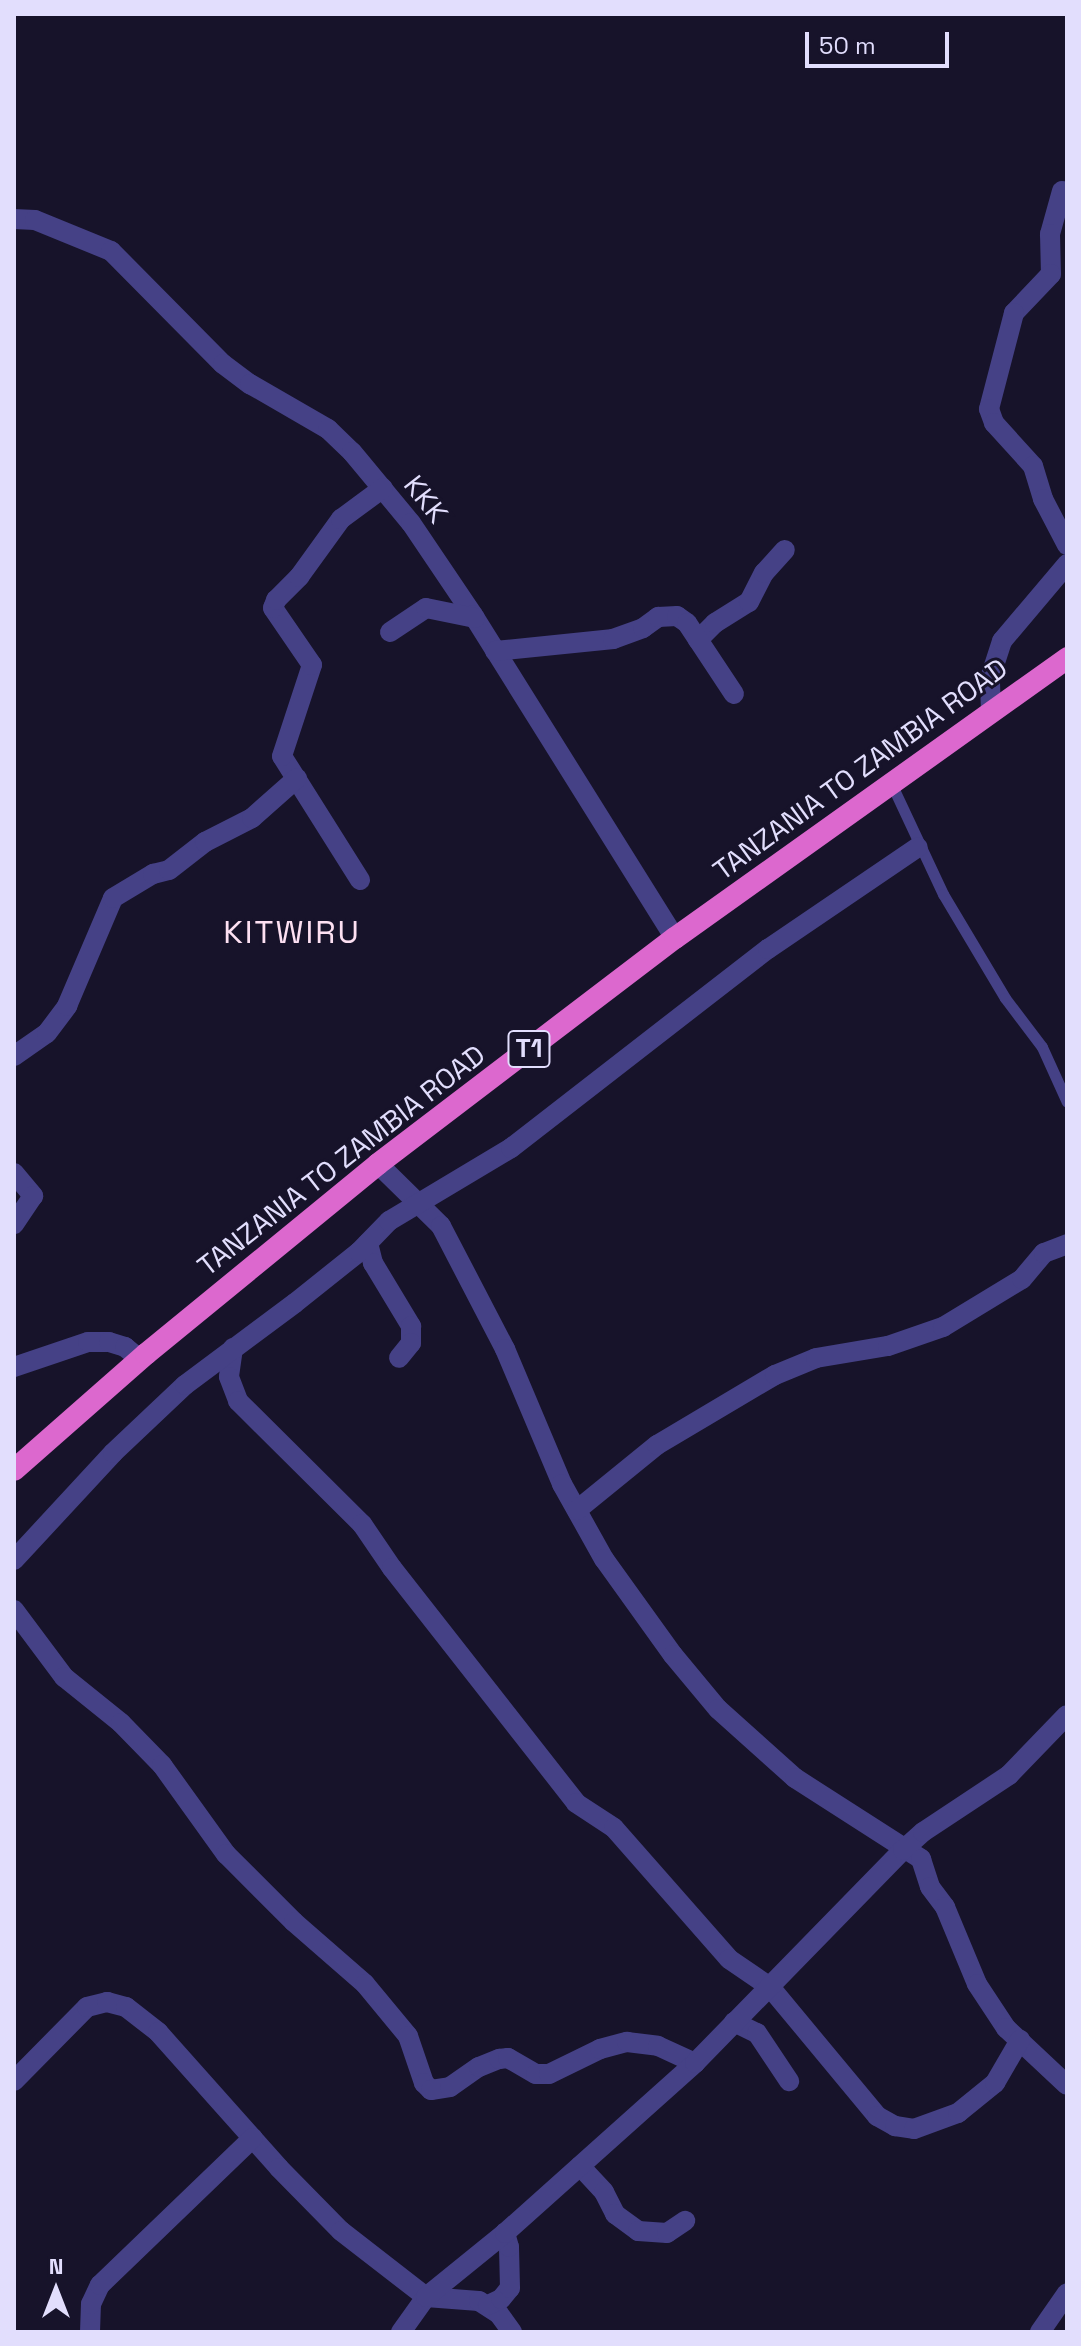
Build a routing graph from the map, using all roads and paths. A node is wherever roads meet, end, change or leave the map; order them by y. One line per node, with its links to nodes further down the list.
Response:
1 (1062, 191): 4 (street)
2 (16, 216): 3 (street, KKK)
3 (383, 488): 7 (street, KKK); 14 (street)
4 (1067, 545)
5 (785, 550): 9 (street)
6 (1067, 564): 13 (street)
7 (475, 618): 8 (street); 10 (street, KKK)
8 (390, 632)
9 (698, 640): 10 (street); 12 (street)
10 (495, 651): 18 (street, KKK)
11 (1067, 658): 13 (highway, TANZANIA TO ZAMBIA ROAD / T1)
12 (734, 694)
13 (991, 711): 15 (highway, TANZANIA TO ZAMBIA ROAD / T1)
14 (297, 778): 17 (street); 19 (street)
15 (891, 783): 16 (lane); 18 (highway, TANZANIA TO ZAMBIA ROAD / T1)
16 (918, 847): 20 (lane); 23 (street)
17 (360, 880)
18 (675, 938): 21 (highway, TANZANIA TO ZAMBIA ROAD / T1)
19 (14, 1056)
20 (1067, 1102)
21 (378, 1164): 23 (street); 29 (highway, TANZANIA TO ZAMBIA ROAD / T1)
22 (14, 1173): 24 (street)
23 (420, 1203): 25 (street); 32 (street)
24 (14, 1224)
25 (368, 1243): 27 (street); 28 (street)
26 (1067, 1244): 32 (street)
27 (233, 1348): 33 (street); 37 (street)
28 (399, 1358)
29 (140, 1359): 30 (street); 31 (highway, TANZANIA TO ZAMBIA ROAD / T1)
30 (14, 1367)
31 (14, 1470)
32 (577, 1510): 36 (street)
33 (14, 1560)
34 (14, 1610): 40 (street)
35 (1067, 1715): 36 (street)
36 (903, 1850): 37 (street); 39 (street)
37 (770, 1987): 38 (street); 39 (street)
38 (734, 2022): 40 (street); 42 (street)
39 (1020, 2040): 43 (street)
40 (695, 2063): 45 (street)
41 (14, 2081): 44 (street)
42 (789, 2081)
43 (1067, 2085)
44 (253, 2138): 49 (street); 52 (street)
45 (580, 2166): 46 (street); 47 (street)
46 (685, 2221)
47 (505, 2233): 49 (street); 50 (street)
48 (1067, 2293): 54 (street)
49 (426, 2297): 50 (street); 51 (street)
50 (488, 2305): 53 (street)
51 (405, 2331)
52 (90, 2332)
53 (512, 2332)
54 (1040, 2332)

